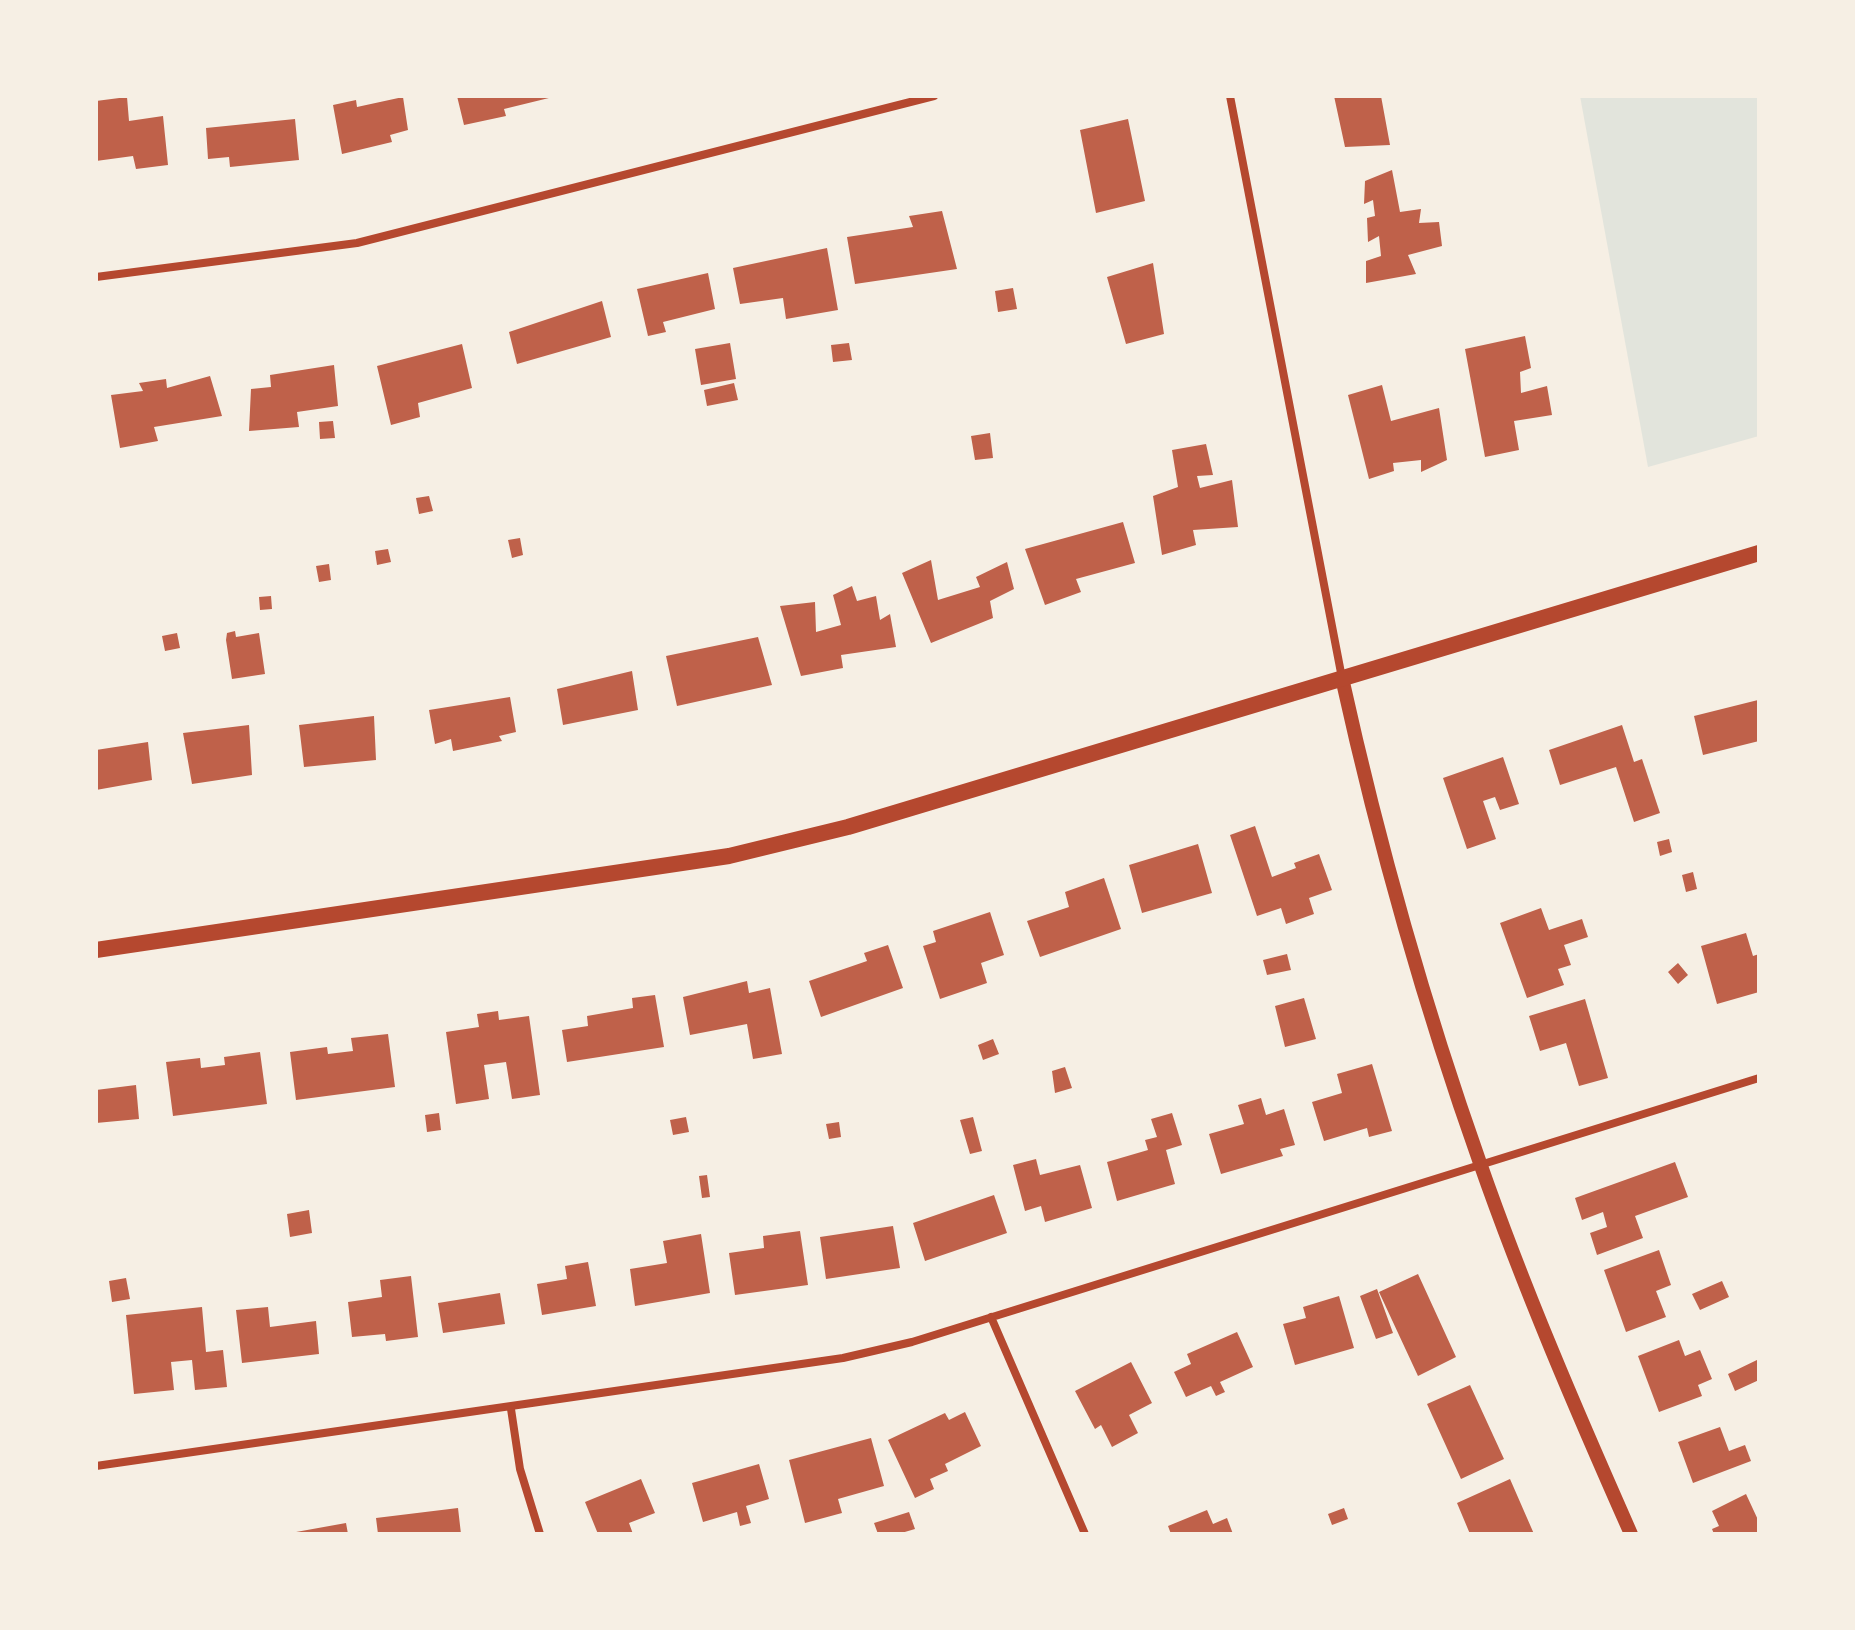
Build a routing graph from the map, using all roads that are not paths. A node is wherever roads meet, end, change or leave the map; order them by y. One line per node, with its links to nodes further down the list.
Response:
1 (934, 96): 3 (street)
2 (1230, 96): 5 (street)
3 (96, 277)
4 (1759, 553): 5 (main road)
5 (1342, 678): 6 (main road); 8 (street)
6 (96, 950)
7 (1759, 1078): 8 (street)
8 (1480, 1163): 9 (street); 14 (street)
9 (991, 1317): 10 (street); 13 (street)
10 (511, 1409): 11 (street); 12 (street)
11 (96, 1466)
12 (540, 1534)
13 (1085, 1534)
14 (1631, 1534)

